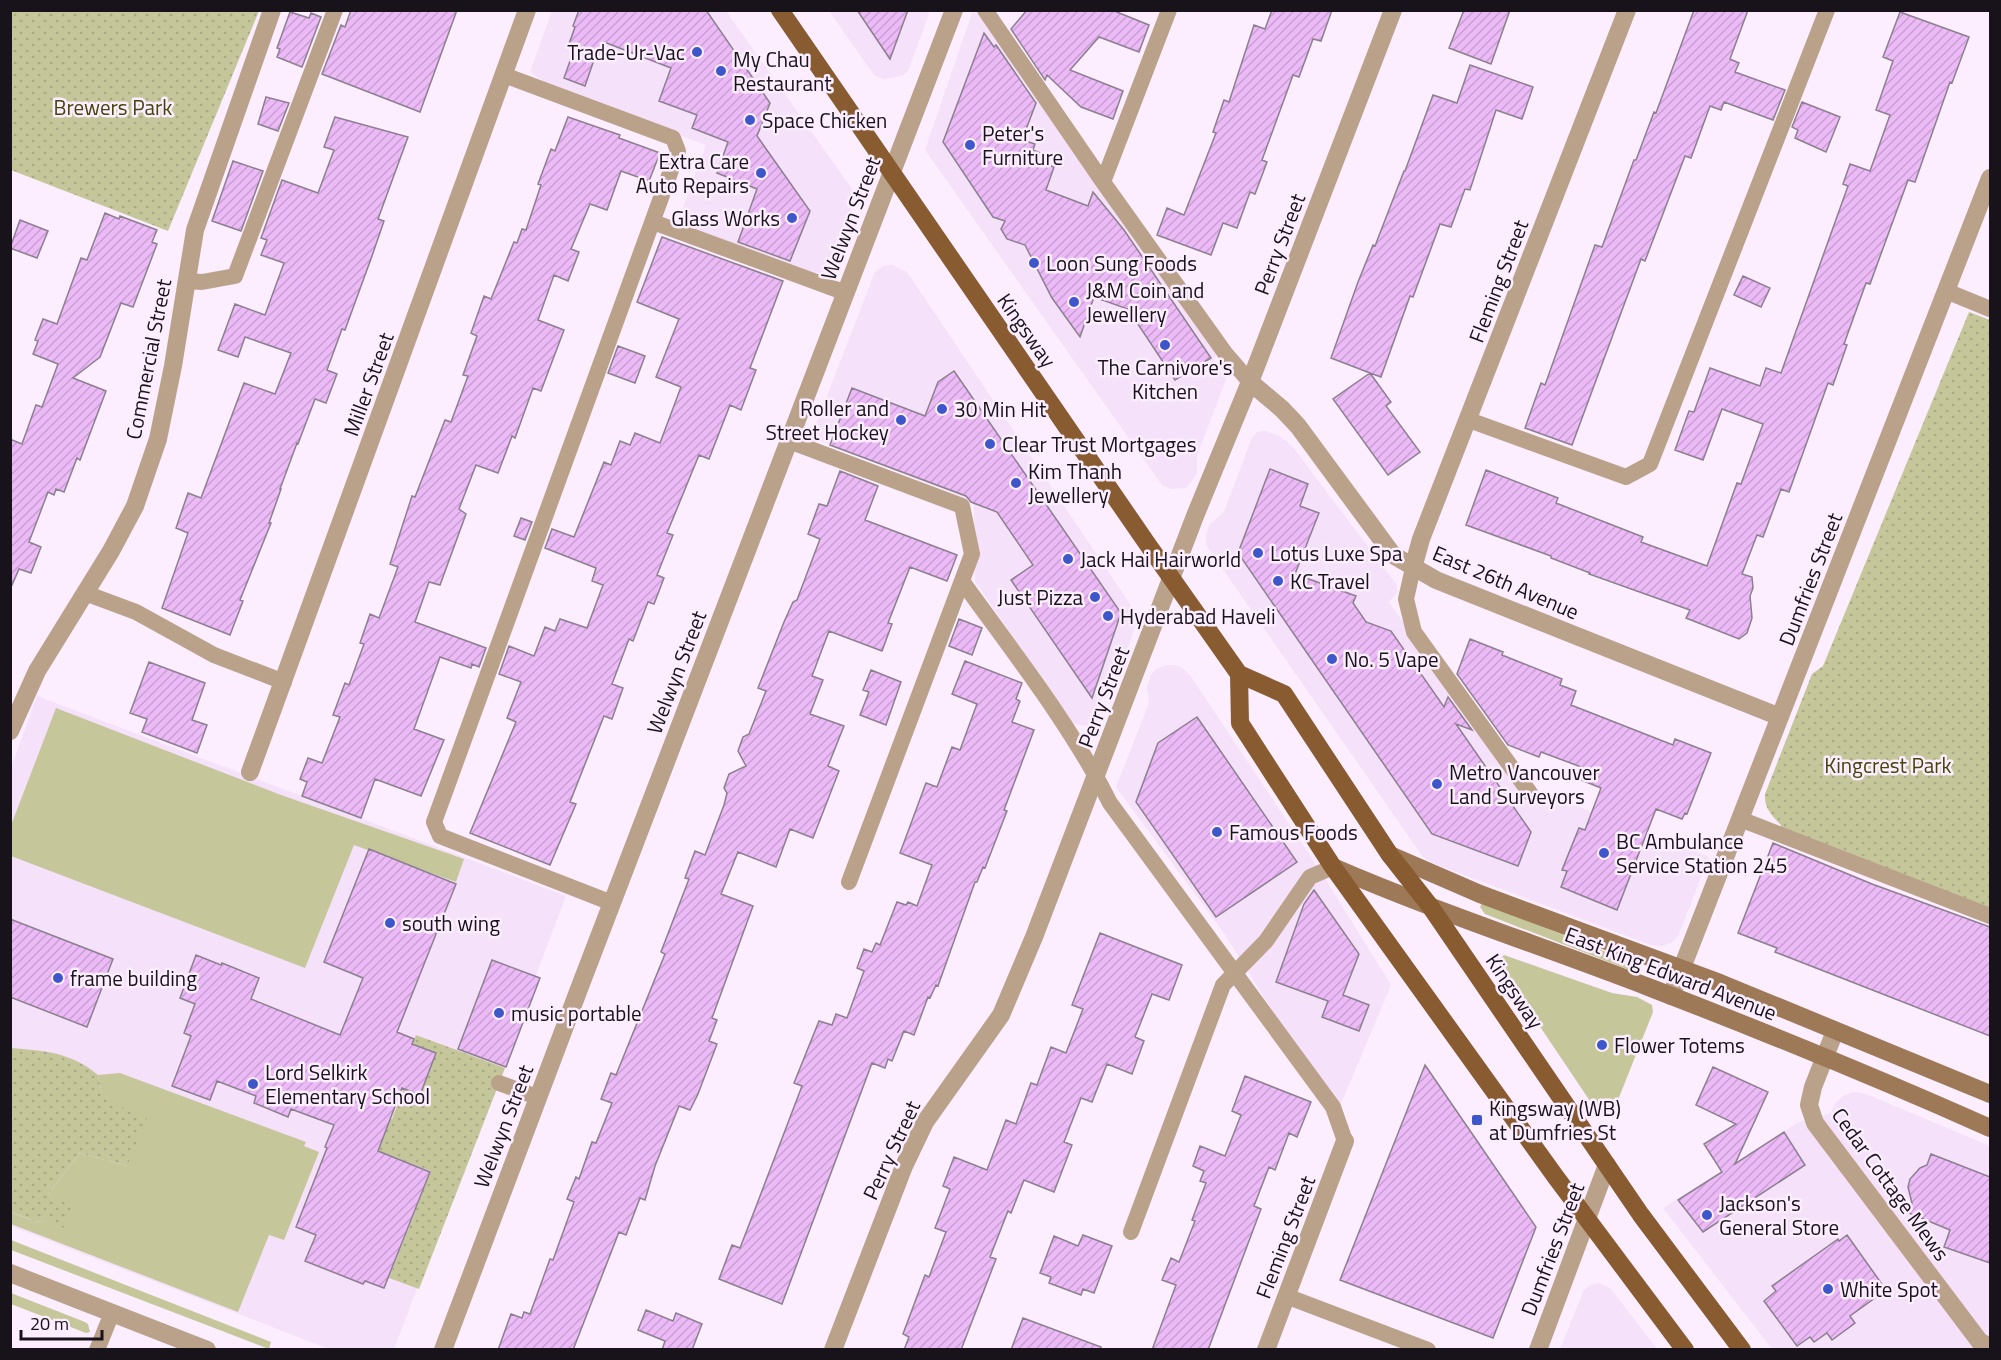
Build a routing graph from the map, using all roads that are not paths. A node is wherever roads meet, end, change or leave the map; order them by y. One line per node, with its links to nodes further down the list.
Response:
1 (272, 10): 16 (street, Commercial Street)
2 (335, 10): 16 (lane)
3 (527, 10): 11 (street, Miller Street)
4 (780, 10): 12 (main road, Kingsway)
5 (954, 10): 12 (street, Welwyn Street)
6 (985, 10): 14 (lane)
7 (1169, 10): 14 (lane)
8 (1394, 10): 20 (street, Perry Street)
9 (1627, 10): 21 (street, Fleming Street)
10 (1827, 10): 21 (lane)
11 (504, 75): 15 (lane); 28 (street, Miller Street)
12 (891, 172): 18 (street, Welwyn Street); 25 (main road, Kingsway)
13 (1990, 178): 17 (street, Dumfries Street)
14 (1103, 182): 20 (lane)
15 (652, 222): 18 (lane); 38 (lane)
16 (186, 281): 26 (street, Commercial Street)
17 (1946, 291): 19 (lane); 29 (street, Dumfries Street)
18 (846, 294): 22 (street, Welwyn Street)
19 (1990, 309)
20 (1250, 382): 23 (street, East 26th Avenue); 25 (street, Perry Street)
21 (1469, 420): 23 (street, Fleming Street)
22 (789, 441): 24 (lane); 38 (street, Welwyn Street)
23 (1413, 568): 29 (street, East 26th Avenue); 33 (lane)
24 (962, 580): 32 (lane); 37 (lane)
25 (1172, 580): 27 (main road, Kingsway); 32 (street, Perry Street)
26 (85, 592): 28 (lane); 30 (street, Commercial Street)
27 (1239, 674): 35 (main road, Kingsway); 36 (main road)
28 (284, 682): 31 (street, Miller Street)
29 (1780, 717): 34 (street, Dumfries Street)
30 (10, 731)
31 (250, 772)
32 (1096, 776): 42 (lane); 61 (street, Perry Street)
33 (1530, 793)
34 (1740, 819): 40 (lane); 41 (street, Dumfries Street)
35 (1390, 855): 39 (main road, Kingsway); 41 (main road, East King Edward Avenue)
36 (1333, 867): 39 (main road, East King Edward Avenue); 42 (lane); 52 (main road)
37 (849, 882)
38 (612, 903): 48 (street, Welwyn Street)
39 (1430, 906): 43 (main road, East King Edward Avenue); 51 (main road, Kingsway)
40 (1990, 916)
41 (1682, 969): 43 (street, Dumfries Street); 44 (main road, East King Edward Avenue)
42 (1235, 973): 50 (lane); 53 (lane)
43 (1671, 996): 45 (main road, East King Edward Avenue)
44 (1835, 1031): 45 (street, Cedar Cottage Mews); 47 (main road, East King Edward Avenue)
45 (1825, 1056): 49 (main road, East King Edward Avenue); 57 (street, Cedar Cottage Mews)
46 (500, 1083): 48 (lane)
47 (1990, 1094)
48 (537, 1097): 60 (street, Welwyn Street)
49 (1990, 1128)
50 (1345, 1141): 55 (street, Fleming Street)
51 (1607, 1165): 52 (street, Dumfries Street); 66 (main road, Kingsway)
52 (1587, 1219): 64 (street, Dumfries Street); 65 (main road)
53 (1131, 1232)
54 (10, 1273): 56 (street)
55 (1286, 1296): 62 (street, Fleming Street); 63 (lane)
56 (111, 1313): 58 (lane); 59 (street)
57 (1990, 1346)
58 (97, 1350)
59 (207, 1350)
60 (443, 1350)
61 (833, 1350)
62 (1266, 1350)
63 (1428, 1350)
64 (1538, 1350)
65 (1686, 1350)
66 (1742, 1350)

